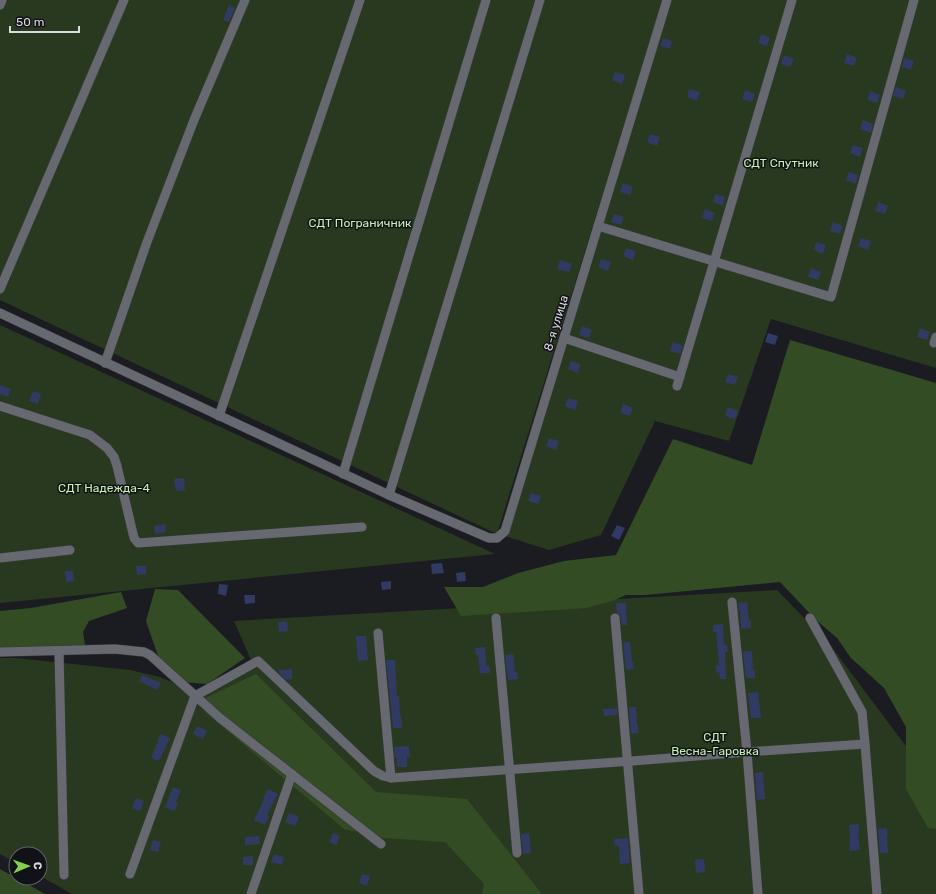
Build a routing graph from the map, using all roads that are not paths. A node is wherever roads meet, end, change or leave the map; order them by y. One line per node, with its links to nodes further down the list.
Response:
1 (2, 0): 10 (street)
2 (124, 0): 13 (street)
3 (245, 0): 16 (street)
4 (360, 0): 20 (street)
5 (486, 0): 21 (street)
6 (540, 0): 22 (street)
7 (667, 0): 11 (street, 8-я улица)
8 (792, 0): 12 (street)
9 (914, 0): 12 (street)
10 (0, 5)
11 (598, 226): 12 (street); 15 (street, 8-я улица)
12 (714, 262): 17 (street)
13 (0, 289)
14 (0, 313): 16 (street, 8-я улица)
15 (564, 338): 17 (street); 22 (street, 8-я улица)
16 (106, 363): 20 (street, 8-я улица)
17 (680, 377): 18 (street)
18 (677, 386)
19 (0, 406): 23 (street)
20 (219, 416): 21 (street, 8-я улица)
21 (343, 474): 22 (street, 8-я улица)
22 (389, 495)
23 (362, 528)
24 (70, 550): 25 (street)
25 (0, 558)
26 (732, 602): 35 (street)
27 (496, 618): 37 (street)
28 (615, 618): 36 (street)
29 (810, 618): 34 (street)
30 (378, 633): 39 (street)
31 (59, 651): 32 (street); 33 (street); 43 (street)
32 (0, 652)
33 (195, 696): 38 (street); 39 (street); 42 (street)
34 (865, 744): 35 (street); 47 (street)
35 (746, 752): 36 (street); 46 (street)
36 (628, 762): 37 (street); 45 (street)
37 (509, 770): 39 (street); 41 (street)
38 (292, 774): 40 (street); 44 (street)
39 (391, 778)
40 (381, 844)
41 (517, 854)
42 (130, 874)
43 (64, 875)
44 (251, 894)
45 (639, 894)
46 (758, 894)
47 (877, 894)

